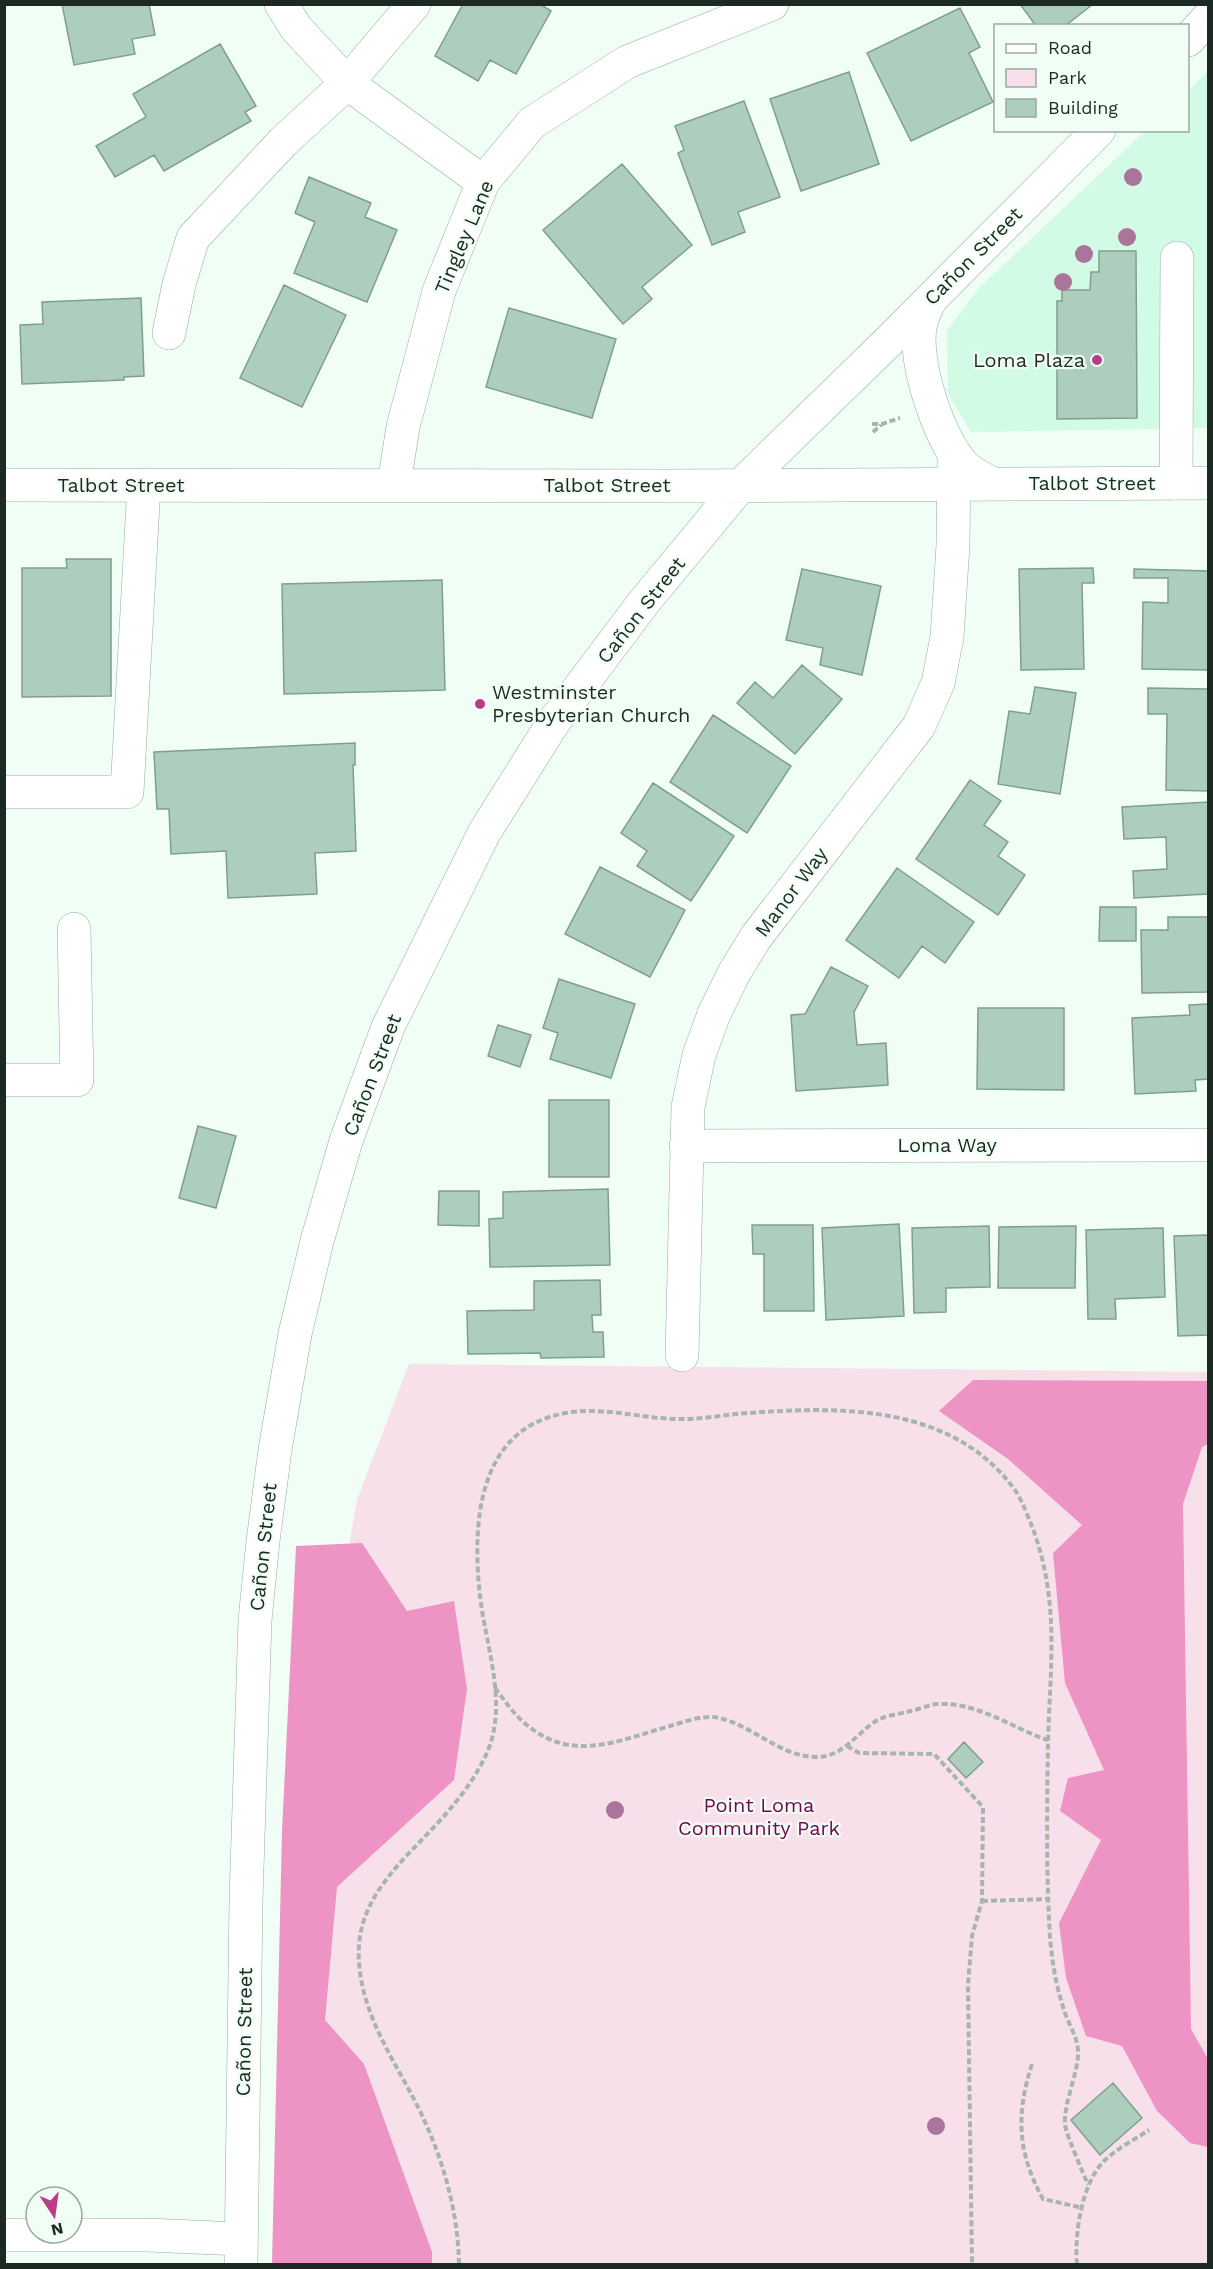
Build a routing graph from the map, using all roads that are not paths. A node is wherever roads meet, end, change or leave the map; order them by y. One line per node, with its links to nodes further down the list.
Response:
1 (281, 4): 6 (main road)
2 (414, 4): 6 (main road)
3 (772, 4): 8 (main road, Tingley Lane)
4 (1209, 18): 5 (main road)
5 (1189, 39)
6 (347, 83): 8 (main road); 11 (main road)
7 (1097, 132): 10 (main road, Cañon Street)
8 (483, 182): 16 (main road, Tingley Lane)
9 (1177, 258): 14 (main road)
10 (934, 295): 12 (main road); 20 (main road, Cañon Street)
11 (169, 333)
12 (954, 452): 13 (main road); 17 (main road, Manor Way)
13 (993, 483): 14 (main road, Talbot Street); 17 (main road, Talbot Street)
14 (1176, 483): 15 (main road, Talbot Street)
15 (1209, 483)
16 (394, 484): 19 (main road, Talbot Street); 20 (main road, Talbot Street)
17 (954, 484): 20 (main road, Talbot Street); 25 (main road, Manor Way)
18 (4, 485): 19 (main road, Talbot Street)
19 (144, 485): 21 (main road)
20 (741, 485): 28 (main road, Cañon Street)
21 (4, 792)
22 (74, 929): 23 (main road)
23 (4, 1080)
24 (1209, 1145): 25 (main road, Loma Way)
25 (686, 1146): 26 (main road, Manor Way)
26 (682, 1354)
27 (4, 2235): 28 (main road)
28 (241, 2252)

